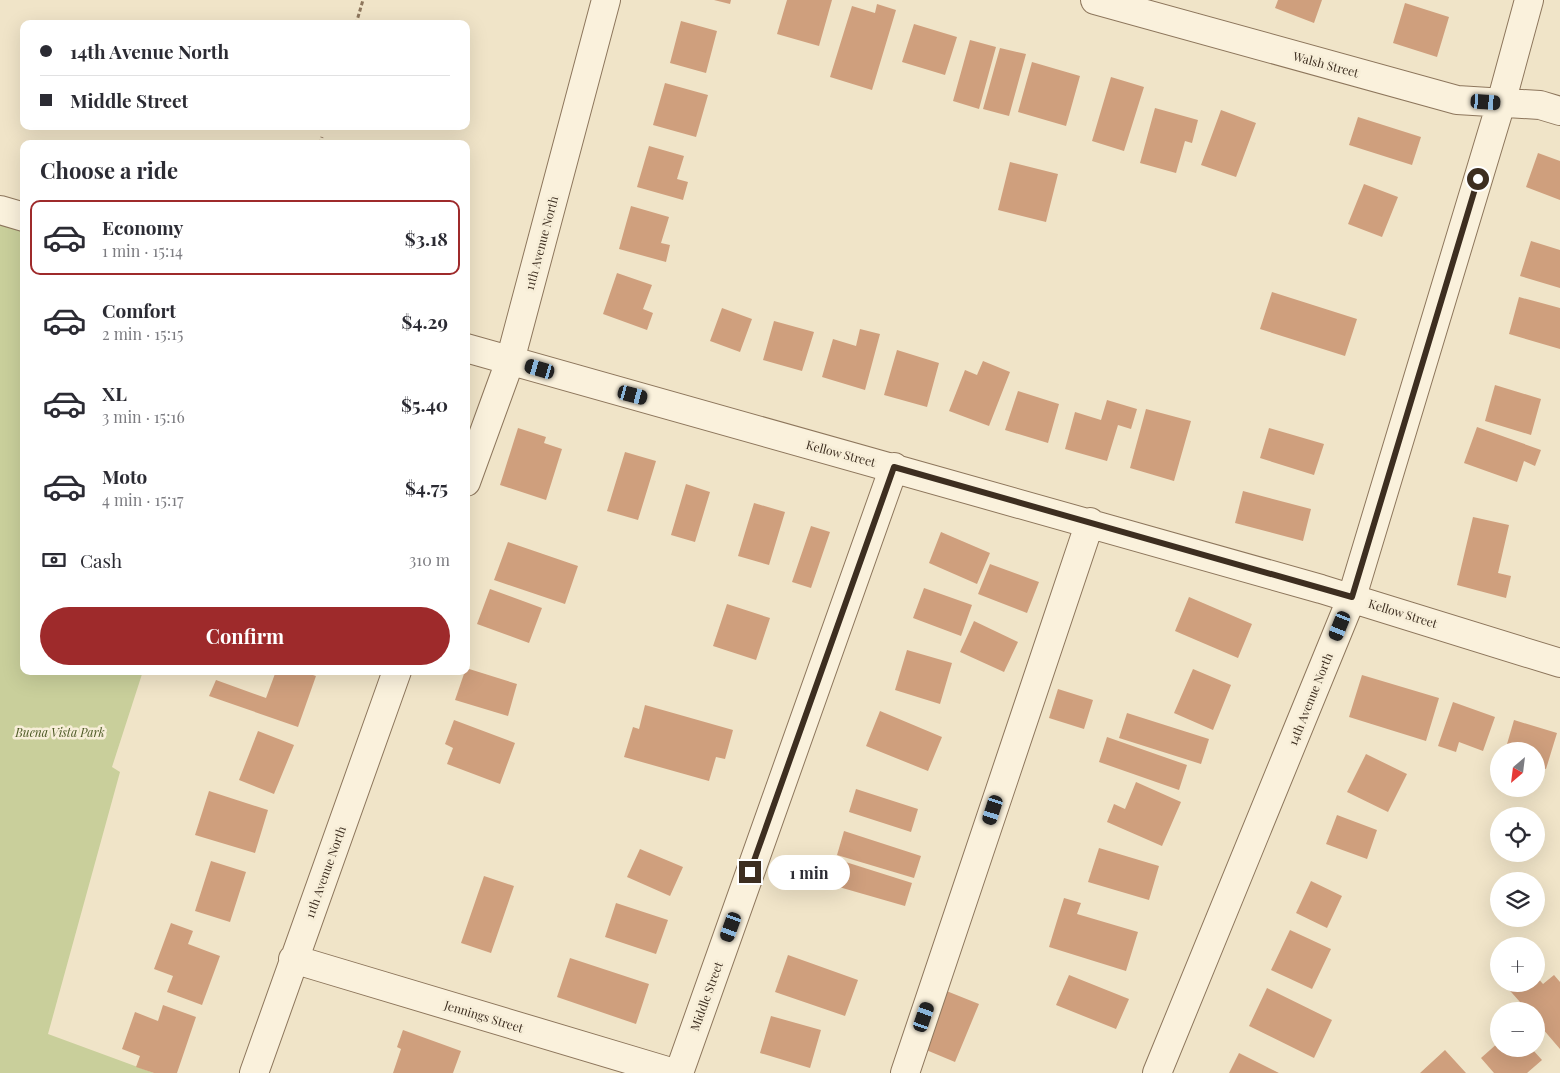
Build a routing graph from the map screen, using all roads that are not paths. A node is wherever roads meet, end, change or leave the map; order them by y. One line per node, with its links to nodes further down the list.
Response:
1 (606, 0): 9 (street, 11th Avenue North)
2 (1095, 0): 4 (street, Walsh Street)
3 (1529, 0): 4 (street, 14th Avenue North)
4 (1501, 103): 5 (street, Walsh Street); 13 (street, 14th Avenue North)
5 (1560, 111)
6 (0, 210): 7 (street)
7 (20, 216)
8 (470, 349): 9 (street, Kellow Street)
9 (510, 361): 10 (street, Kellow Street); 11 (street, 11th Avenue North)
10 (894, 467): 12 (street, Kellow Street); 19 (street, Middle Street)
11 (470, 471)
12 (1090, 522): 13 (street, Kellow Street); 20 (street)
13 (1352, 597): 14 (street, Kellow Street); 21 (street, 14th Avenue North)
14 (1560, 663)
15 (397, 675): 16 (street, 11th Avenue North)
16 (293, 959): 17 (street, 11th Avenue North); 18 (street, Jennings Street)
17 (254, 1073)
18 (674, 1073)
19 (679, 1073)
20 (905, 1073)
21 (1157, 1073)

